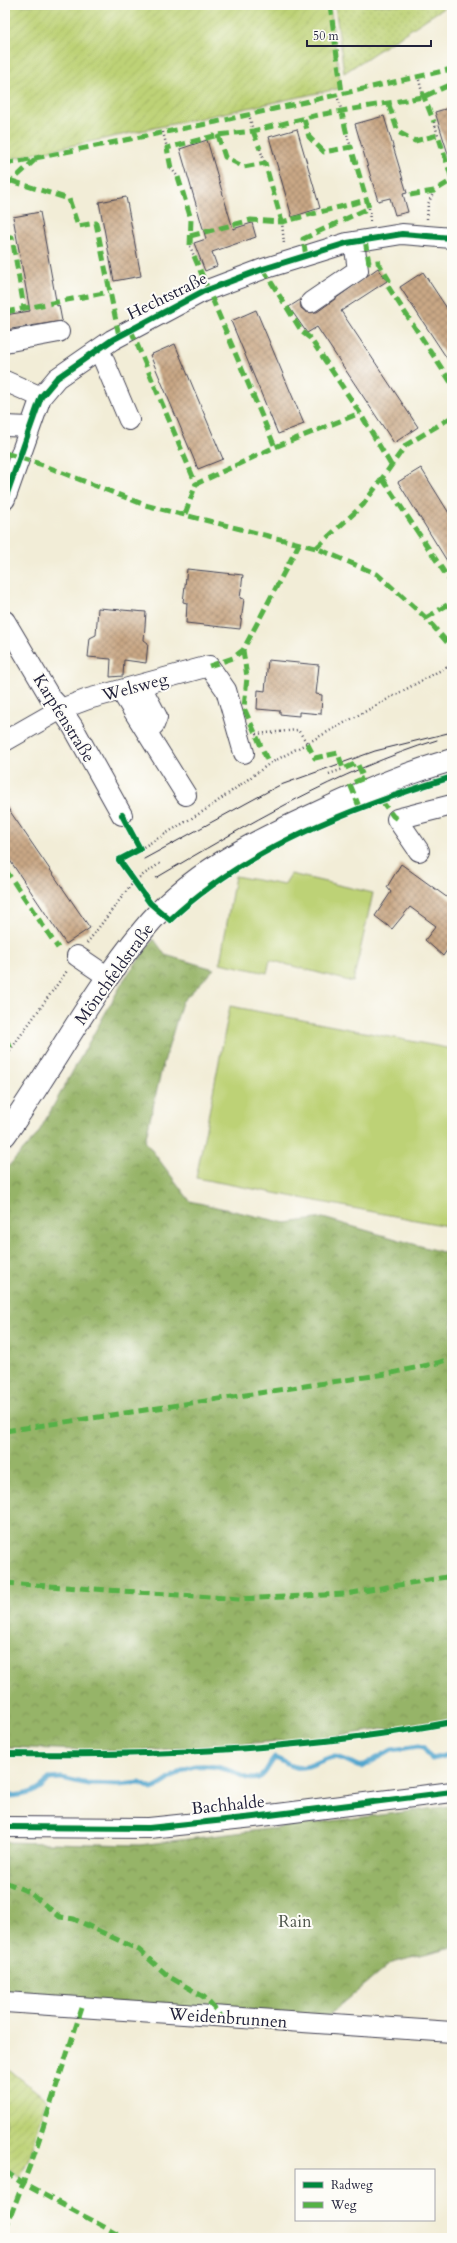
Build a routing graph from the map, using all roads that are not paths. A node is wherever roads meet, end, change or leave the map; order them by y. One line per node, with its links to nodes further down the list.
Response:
1 (452, 238): 2 (street, Hechtstraße)
2 (354, 242): 3 (street); 6 (street, Hechtstraße)
3 (311, 302)
4 (59, 332): 5 (street)
5 (5, 342)
6 (99, 349): 8 (street, Hechtstraße); 9 (street)
7 (5, 381): 8 (street)
8 (41, 397): 11 (street, Hechtstraße)
9 (129, 420)
10 (5, 426): 11 (street)
11 (30, 427): 12 (street, Hechtstraße)
12 (5, 499)
13 (5, 621): 15 (street, Karpfenstraße)
14 (131, 688): 15 (street, Welsweg); 17 (street, Welsweg); 19 (street)
15 (61, 709): 16 (street, Welsweg); 21 (street, Karpfenstraße)
16 (5, 741)
17 (244, 753)
18 (452, 760): 24 (main road, Mönchfeldstraße)
19 (186, 795)
20 (452, 805): 22 (street)
21 (122, 815)
22 (419, 851)
23 (77, 956): 24 (street)
24 (108, 977): 25 (main road, Mönchfeldstraße)
25 (5, 1135)
26 (452, 1792): 27 (street, Bachhalde)
27 (5, 1826)
28 (5, 2002): 29 (street, Weidenbrunnen)
29 (452, 2032)

